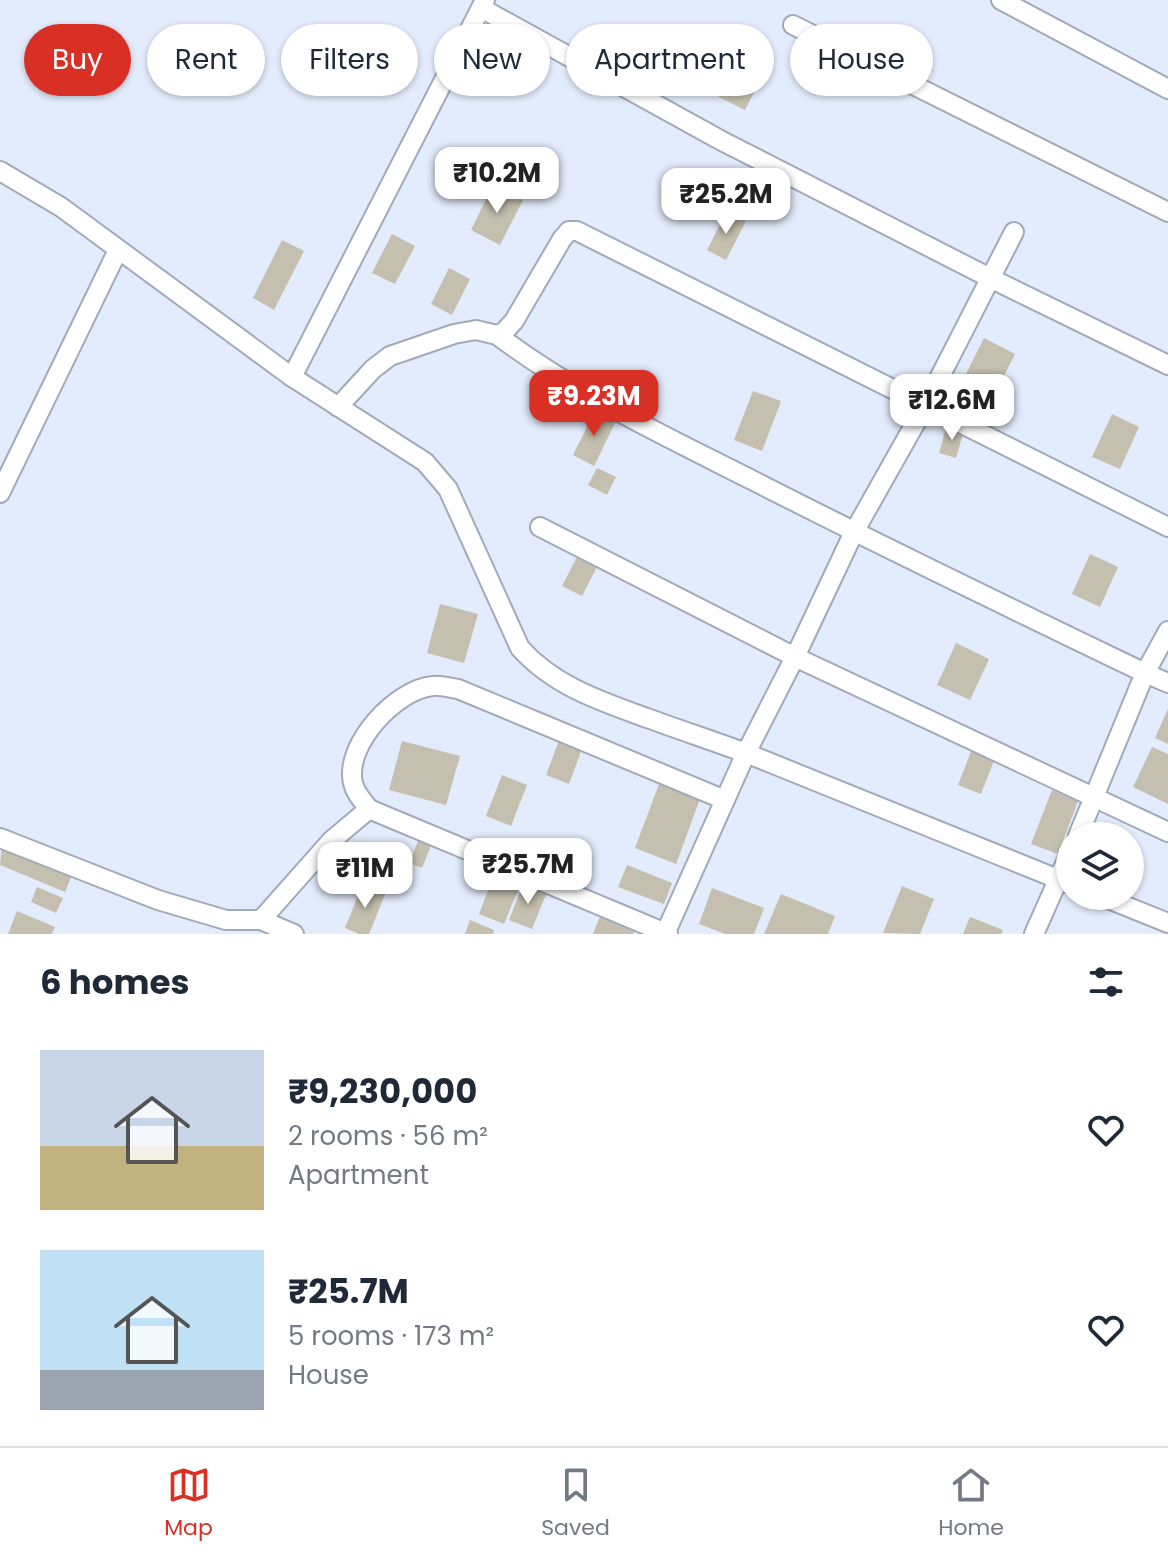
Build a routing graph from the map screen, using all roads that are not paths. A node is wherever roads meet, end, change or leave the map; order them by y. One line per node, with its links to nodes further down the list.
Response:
1 (1001, 0): 3 (street)
2 (483, 4): 9 (street); 12 (street)
3 (1168, 89)
4 (933, 95): 6 (street)
5 (0, 171): 8 (street)
6 (1168, 212)
7 (1014, 232): 9 (street)
8 (118, 250): 12 (street); 15 (street)
9 (990, 278): 11 (street); 13 (street)
10 (497, 335): 13 (street); 14 (street); 18 (street)
11 (1168, 365)
12 (292, 377): 14 (street)
13 (925, 406): 17 (street); 18 (street)
14 (338, 407): 23 (street)
15 (0, 493)
16 (540, 527): 20 (street)
17 (1168, 527)
18 (854, 532): 20 (street); 21 (street)
19 (1168, 631): 21 (street)
20 (795, 657): 23 (street); 24 (street)
21 (1145, 673): 22 (street); 24 (street)
22 (1168, 683)
23 (746, 753): 25 (street); 30 (street)
24 (1095, 799): 27 (street); 28 (street)
25 (725, 800): 26 (street); 37 (street)
26 (369, 809): 33 (street); 37 (street)
27 (1084, 822)
28 (1168, 832)
29 (0, 838): 35 (street)
30 (1056, 879)
31 (1056, 896): 38 (street)
32 (1136, 910): 34 (street)
33 (261, 920): 35 (street); 36 (street)
34 (1168, 923)
35 (223, 927)
36 (294, 934)
37 (666, 934)
38 (1034, 934)

